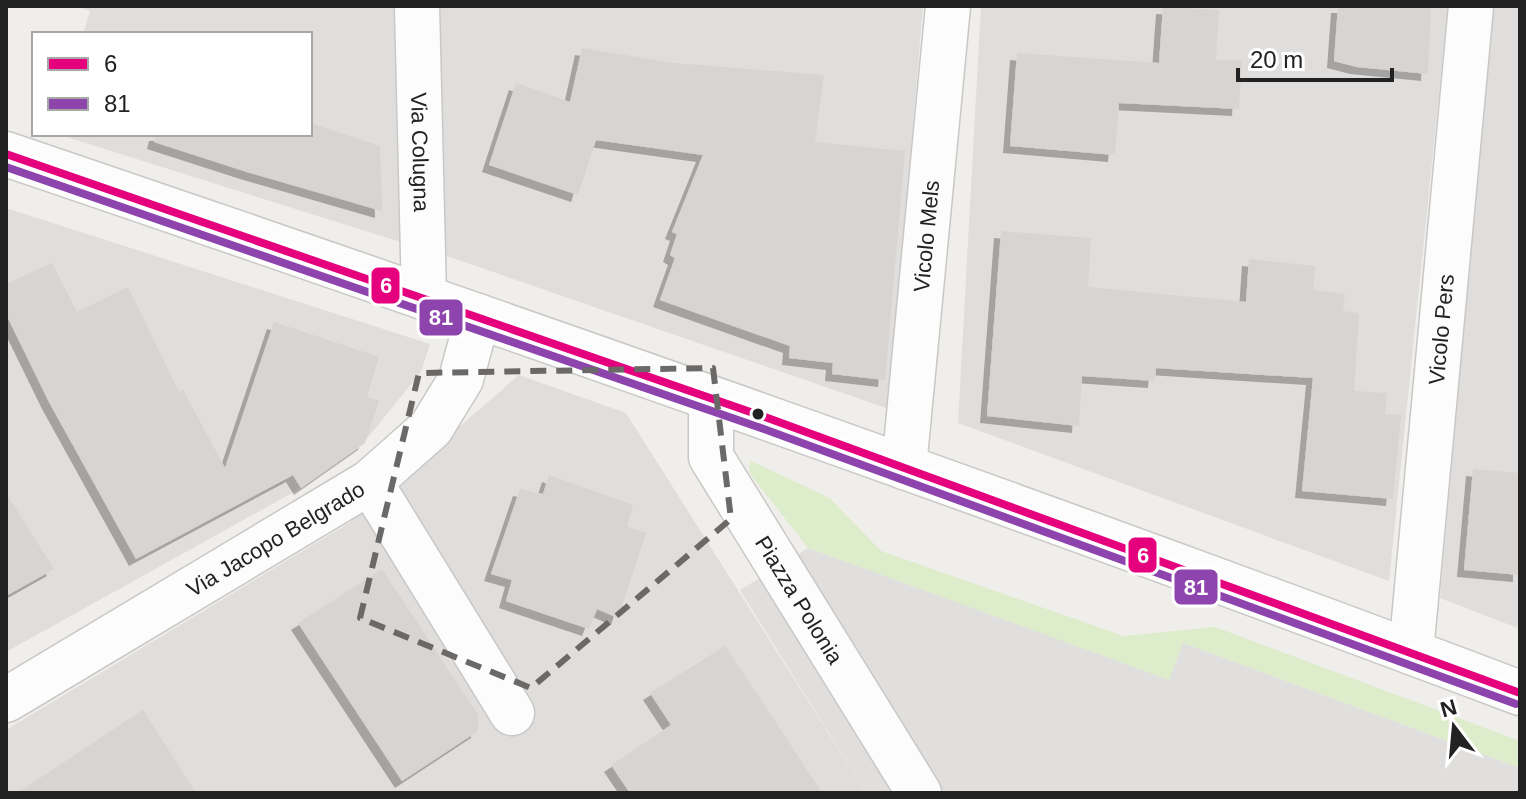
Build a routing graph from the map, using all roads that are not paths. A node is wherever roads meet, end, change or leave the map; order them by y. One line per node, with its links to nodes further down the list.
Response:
1 (417, 6): 5 (street, Via Colugna)
2 (948, 6): 8 (street, Vicolo Mels)
3 (1471, 6): 10 (street, Vicolo Pers)
4 (6, 154): 5 (street)
5 (424, 296): 6 (street)
6 (478, 316): 7 (street); 9 (street, Via Jacopo Belgrado)
7 (711, 399): 8 (street); 14 (street, Piazza Polonia)
8 (904, 467): 10 (street)
9 (370, 482): 12 (street, Via Jacopo Belgrado); 13 (street)
10 (1411, 652): 11 (street)
11 (1520, 693)
12 (6, 700)
13 (512, 713)
14 (919, 793)

